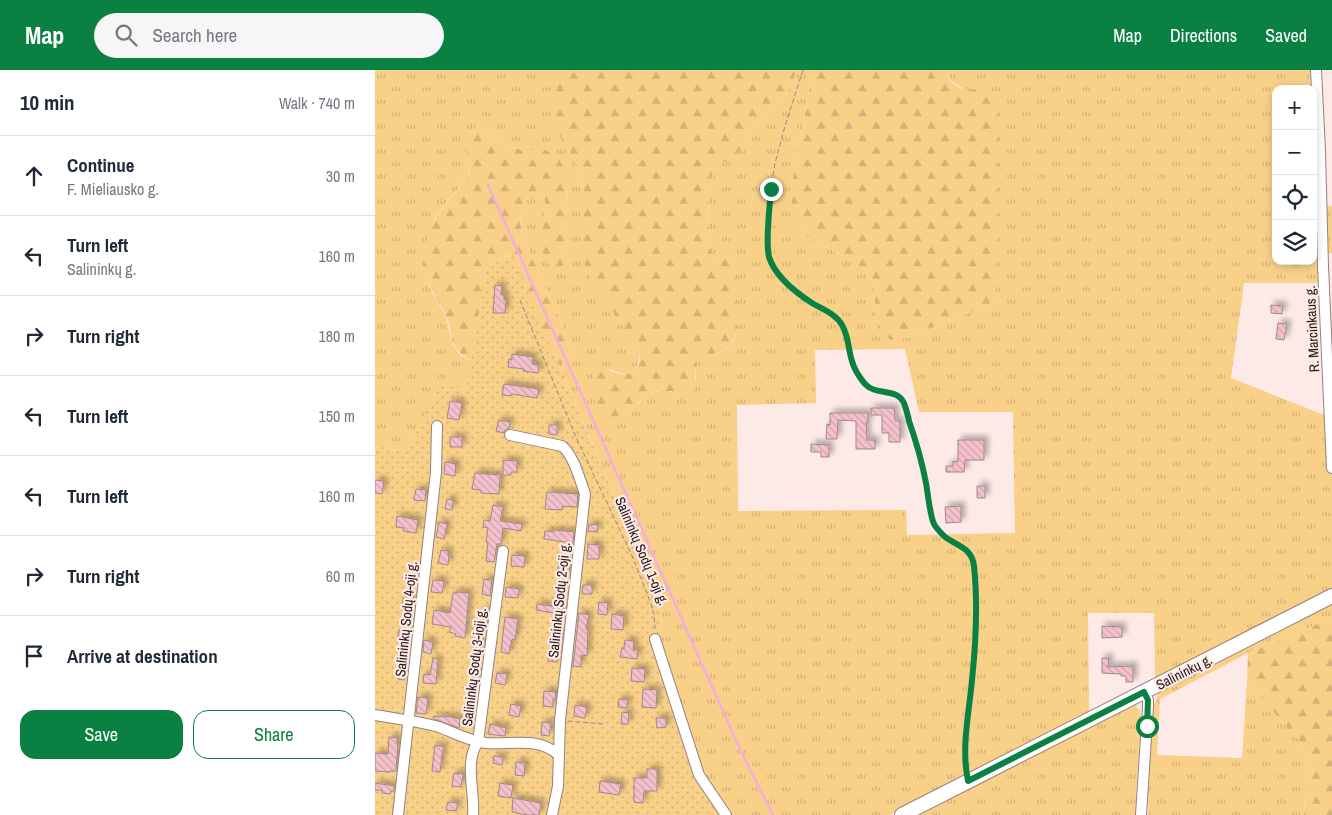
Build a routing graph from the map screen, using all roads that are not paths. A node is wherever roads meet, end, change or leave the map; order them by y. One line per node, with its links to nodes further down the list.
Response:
1 (1316, 70): 4 (street, R. Marcinkaus g.)
2 (437, 426): 10 (street, Salininkų Sodų 4-oji g.)
3 (510, 435): 12 (street, Salininkų Sodų 2-oji g.)
4 (1332, 468)
5 (503, 552): 11 (street, Salininkų Sodų 3-ioji g.)
6 (1332, 596): 8 (main road, Salininkų g.)
7 (655, 639): 16 (street)
8 (1144, 692): 17 (main road, Salininkų g.); 18 (street)
9 (375, 715): 10 (street)
10 (409, 720): 11 (street); 13 (street, Salininkų Sodų 4-oji g.)
11 (478, 742): 12 (street); 14 (street, Salininkų Sodų 3-ioji g.)
12 (559, 755): 15 (street, Salininkų Sodų 2-oji g.)
13 (398, 815)
14 (473, 815)
15 (552, 815)
16 (726, 815)
17 (902, 815)
18 (1141, 815)

